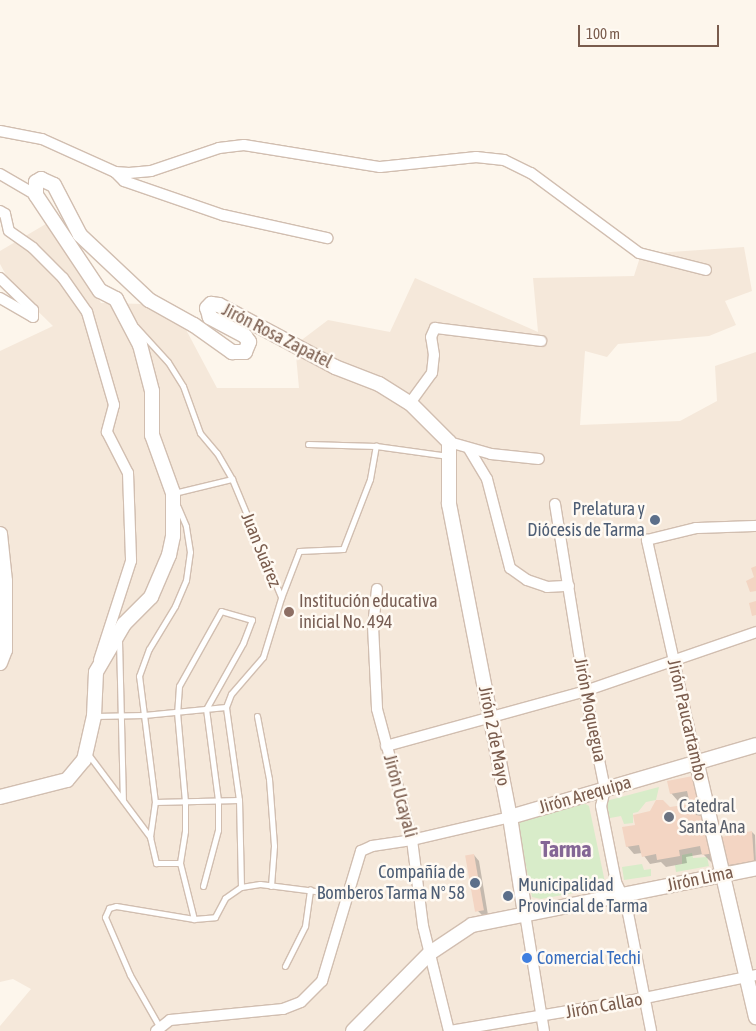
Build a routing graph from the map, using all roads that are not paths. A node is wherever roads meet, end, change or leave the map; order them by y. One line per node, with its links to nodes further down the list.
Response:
1 (0, 131): 2 (street)
2 (115, 172): 6 (street); 7 (street)
3 (0, 174): 4 (street)
4 (36, 195): 10 (street); 12 (street, Jirón Rosa Zapatel)
5 (0, 211): 30 (street)
6 (327, 238)
7 (706, 270)
8 (0, 278): 9 (street)
9 (0, 298)
10 (131, 322): 18 (lane, Juan Suárez); 19 (street)
11 (541, 341): 12 (street)
12 (410, 404): 15 (street, Jirón Rosa Zapatel)
13 (308, 444): 14 (lane)
14 (376, 446): 15 (lane); 25 (lane)
15 (449, 449): 16 (street, Jirón Rosa Zapatel); 39 (street, Jirón 2 de Mayo)
16 (469, 449): 17 (street, Jirón Rosa Zapatel); 23 (street)
17 (538, 459)
18 (232, 479): 19 (lane); 25 (lane, Juan Suárez)
19 (174, 496): 27 (street); 36 (lane)
20 (555, 504): 23 (street, Jirón Moquegua)
21 (756, 526): 28 (street, Jirón Paucartambo)
22 (0, 534): 29 (street)
23 (569, 586): 31 (street, Jirón Moquegua)
24 (377, 589): 41 (street, Jirón Ucayali)
25 (281, 598): 32 (lane, Juan Suárez)
26 (756, 632): 28 (street)
27 (118, 633): 30 (street); 35 (lane)
28 (672, 658): 31 (street); 43 (street, Jirón Paucartambo)
29 (0, 663)
30 (96, 672): 37 (street)
31 (585, 691): 39 (street); 44 (street, Jirón Moquegua)
32 (226, 707): 33 (lane); 48 (lane)
33 (206, 709): 34 (lane); 34 (lane); 47 (lane)
34 (177, 712): 36 (lane); 49 (lane)
35 (121, 715): 36 (lane); 37 (lane); 46 (lane)
36 (144, 715): 50 (lane)
37 (94, 716): 42 (street)
38 (257, 716): 58 (lane)
39 (491, 717): 41 (street); 51 (street, Jirón 2 de Mayo)
40 (756, 745): 43 (street, Jirón Arequipa)
41 (386, 746): 53 (street, Jirón Ucayali)
42 (87, 753): 45 (street); 46 (lane)
43 (697, 764): 44 (street, Jirón Arequipa); 56 (street, Jirón Paucartambo)
44 (605, 789): 51 (street, Jirón Arequipa); 62 (street, Jirón Moquegua)
45 (0, 797)
46 (123, 800): 52 (lane)
47 (218, 800): 48 (lane); 49 (lane); 57 (lane)
48 (239, 800): 59 (lane)
49 (185, 801): 50 (lane); 54 (lane)
50 (155, 802): 52 (lane)
51 (510, 817): 53 (street, Jirón Arequipa); 63 (street, Jirón 2 de Mayo)
52 (150, 838): 54 (lane)
53 (412, 840): 61 (street, Jirón Arequipa); 65 (street, Jirón Ucayali)
54 (180, 863): 64 (lane)
55 (756, 868): 56 (street, Jirón Lima)
56 (725, 874): 62 (street, Jirón Lima); 67 (street, Jirón Paucartambo)
57 (203, 886)
58 (272, 886): 59 (lane); 60 (lane)
59 (242, 887): 64 (lane)
60 (310, 889): 61 (lane); 66 (lane)
61 (346, 895): 71 (street)
62 (624, 896): 63 (street, Jirón Lima); 68 (street, Jirón Moquegua)
63 (526, 914): 65 (street, Jirón Lima); 69 (street, Jirón 2 de Mayo)
64 (194, 919): 71 (lane)
65 (430, 953): 72 (street, Jirón Lima); 73 (street, Jirón Ucayali)
66 (285, 966)
67 (752, 976): 68 (street, Jirón Callao); 70 (street, Jirón Paucartambo)
68 (645, 998): 69 (street, Jirón Callao); 75 (street, Jirón Moquegua)
69 (542, 1017): 73 (street, Jirón Callao); 74 (street, Jirón 2 de Mayo)
70 (756, 1017)
71 (158, 1028)
72 (353, 1031)
73 (449, 1031)
74 (544, 1031)
75 (651, 1031)

